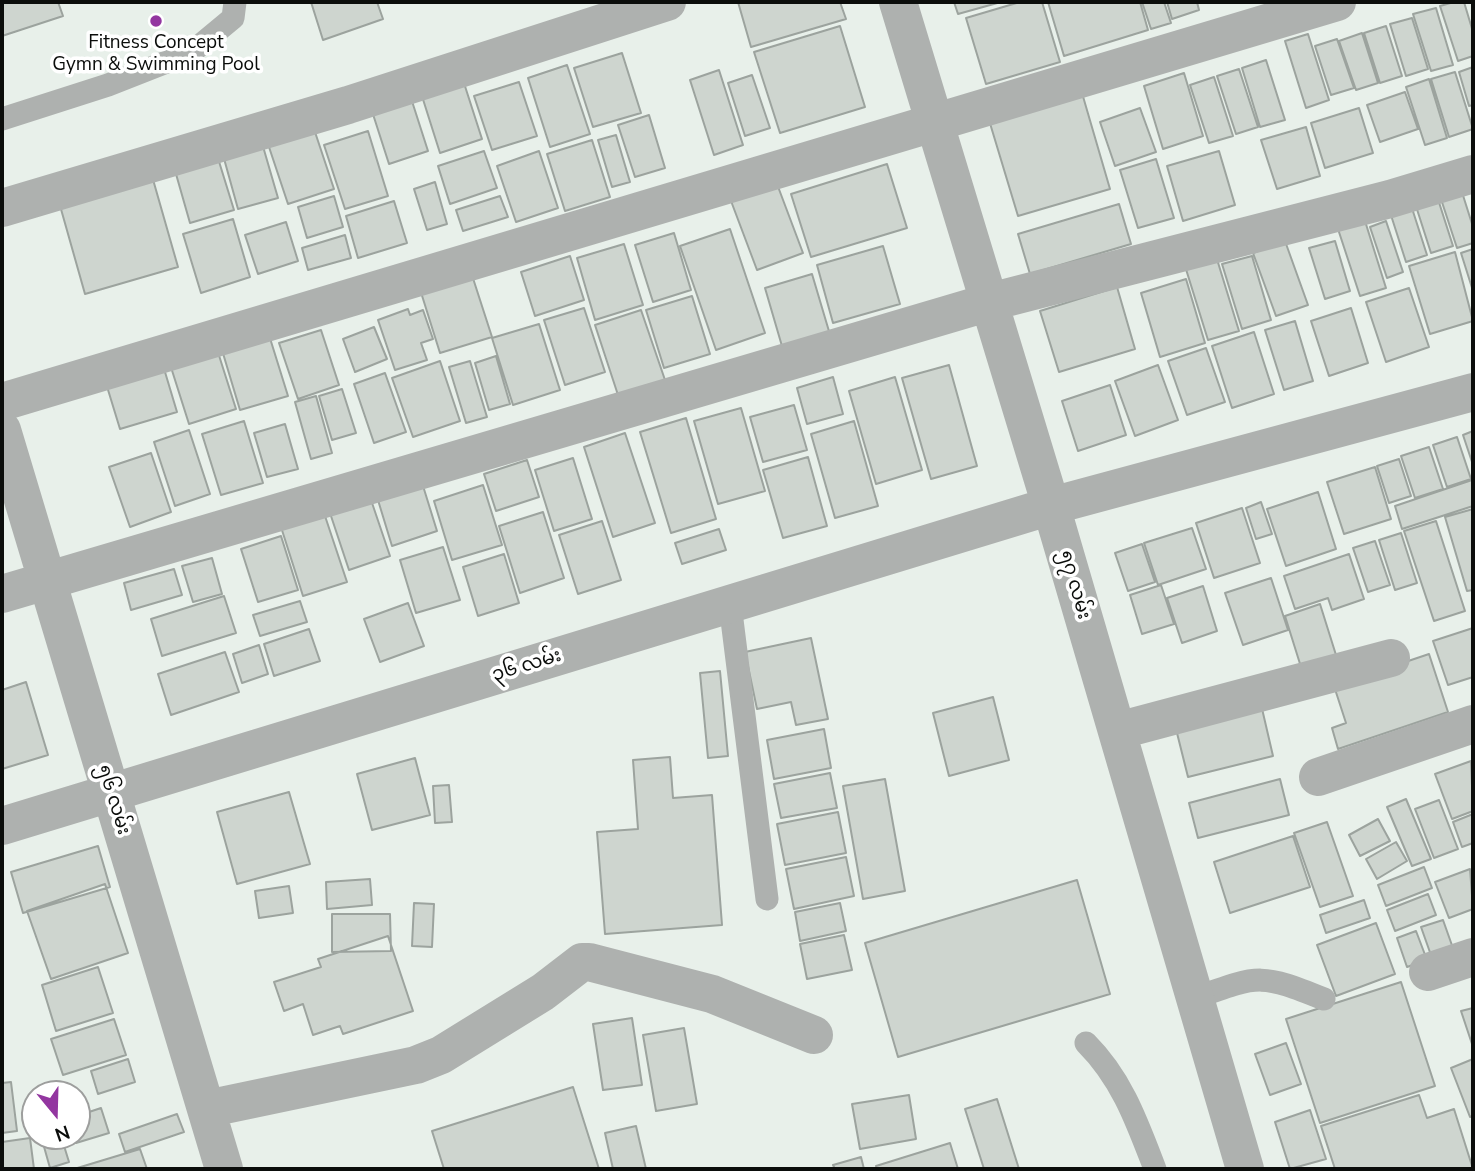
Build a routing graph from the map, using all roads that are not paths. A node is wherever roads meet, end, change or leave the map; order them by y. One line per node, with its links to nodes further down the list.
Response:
1 (235, 2): 5 (lane)
2 (667, 2): 8 (street)
3 (898, 2): 6 (street, ၅၇ လမ်း)
4 (1337, 2): 6 (street)
5 (2, 119)
6 (936, 121): 9 (street, ၅၇ လမ်း); 11 (street)
7 (1473, 174): 9 (street)
8 (2, 208)
9 (990, 302): 13 (street, ၅၇ လမ်း); 14 (street)
10 (1473, 392): 13 (street, ၃၆ လမ်း)
11 (2, 402)
12 (2, 430): 14 (street, ၅၆ လမ်း)
13 (1051, 506): 16 (street, ၃၆ လမ်း); 19 (street, ၅၇ လမ်း)
14 (48, 581): 15 (street); 21 (street, ၅၆ လမ်း)
15 (2, 594)
16 (730, 604): 21 (street, ၃၆ လမ်း); 23 (lane)
17 (1391, 658): 19 (street)
18 (1473, 724): 20 (street)
19 (1117, 731): 26 (street, ၅၇ လမ်း)
20 (1318, 777)
21 (111, 793): 22 (street, ၃၆ လမ်း); 30 (street, ၅၆ လမ်း)
22 (2, 826)
23 (767, 899)
24 (1473, 957): 25 (street)
25 (1428, 972)
26 (1195, 998): 27 (lane); 33 (street, ၅၇ လမ်း)
27 (1324, 999)
28 (814, 1035): 30 (street)
29 (1086, 1043): 32 (lane)
30 (206, 1109): 31 (street, ၅၆ လမ်း)
31 (224, 1169)
32 (1155, 1169)
33 (1245, 1169)

